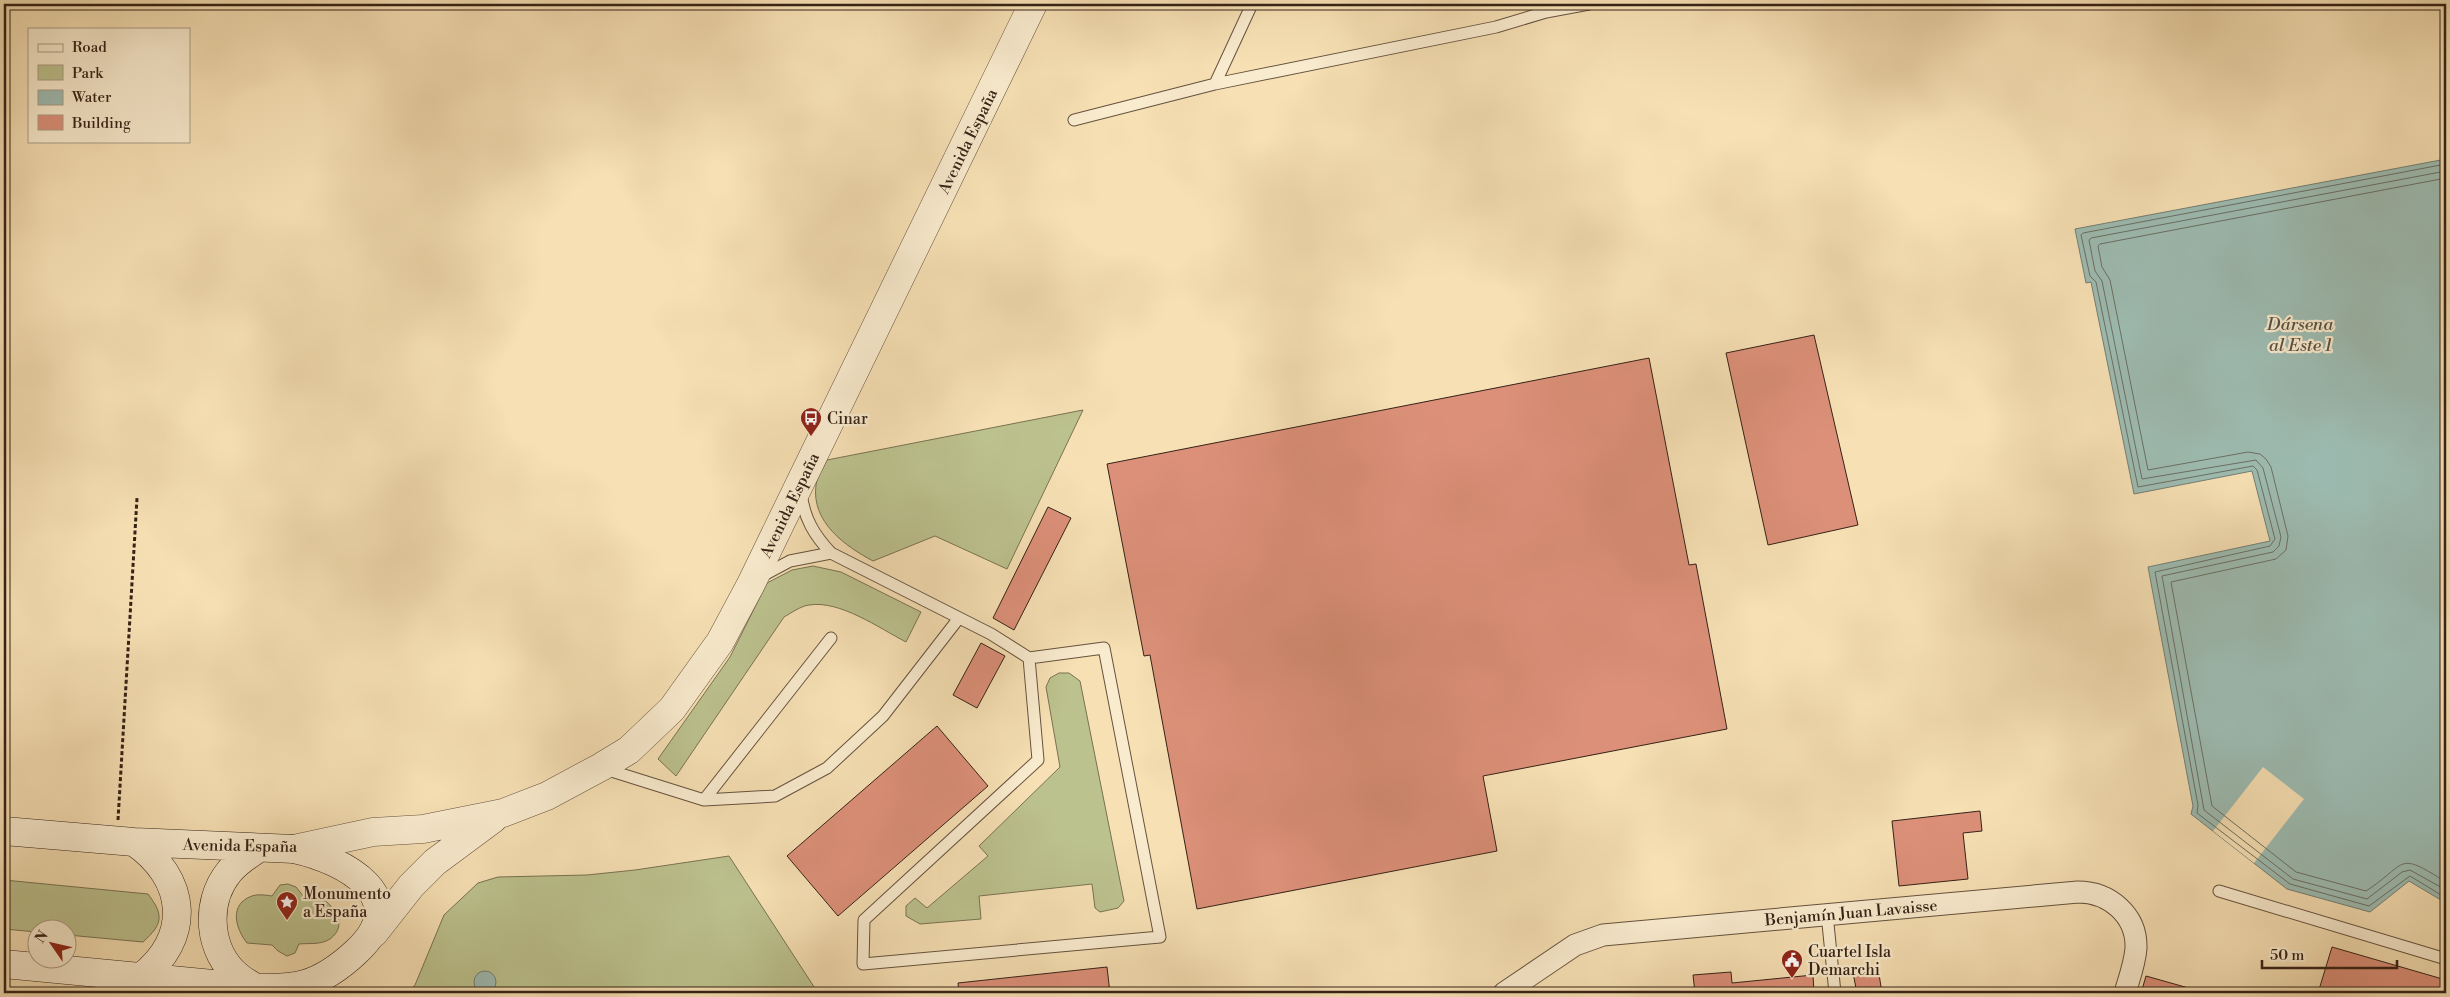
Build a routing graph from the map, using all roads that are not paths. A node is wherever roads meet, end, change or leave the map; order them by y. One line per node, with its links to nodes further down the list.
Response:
1 (1033, 4): 6 (street, Avenida España)
2 (1252, 4): 4 (lane)
3 (1589, 4): 4 (lane)
4 (1215, 84): 5 (lane)
5 (1074, 120)
6 (800, 484): 7 (lane); 8 (street, Avenida España)
7 (831, 553): 8 (lane); 9 (lane)
8 (751, 584): 12 (street, Avenida España)
9 (959, 618): 11 (lane); 13 (lane)
10 (831, 638): 13 (lane)
11 (1029, 658): 11 (lane)
12 (601, 767): 13 (lane); 14 (street, Avenida España)
13 (704, 800)
14 (503, 813): 18 (street, Avenida España); 21 (street, Avenida España)
15 (4, 830): 16 (street, Avenida España)
16 (125, 841): 17 (street, Avenida España); 24 (street)
17 (259, 848): 18 (street, Avenida España); 26 (street)
18 (294, 848): 21 (street)
19 (2219, 890): 22 (lane)
20 (1827, 914): 27 (street, Benjamín Juan Lavaisse); 28 (lane); 29 (street, Benjamín Juan Lavaisse)
21 (374, 933): 25 (street, Avenida España)
22 (2446, 959)
23 (4, 964): 24 (street, Avenida España)
24 (140, 978): 26 (street, Avenida España)
25 (327, 984): 26 (street, Avenida España)
26 (255, 988)
27 (1504, 993)
28 (1835, 993)
29 (2125, 993)

